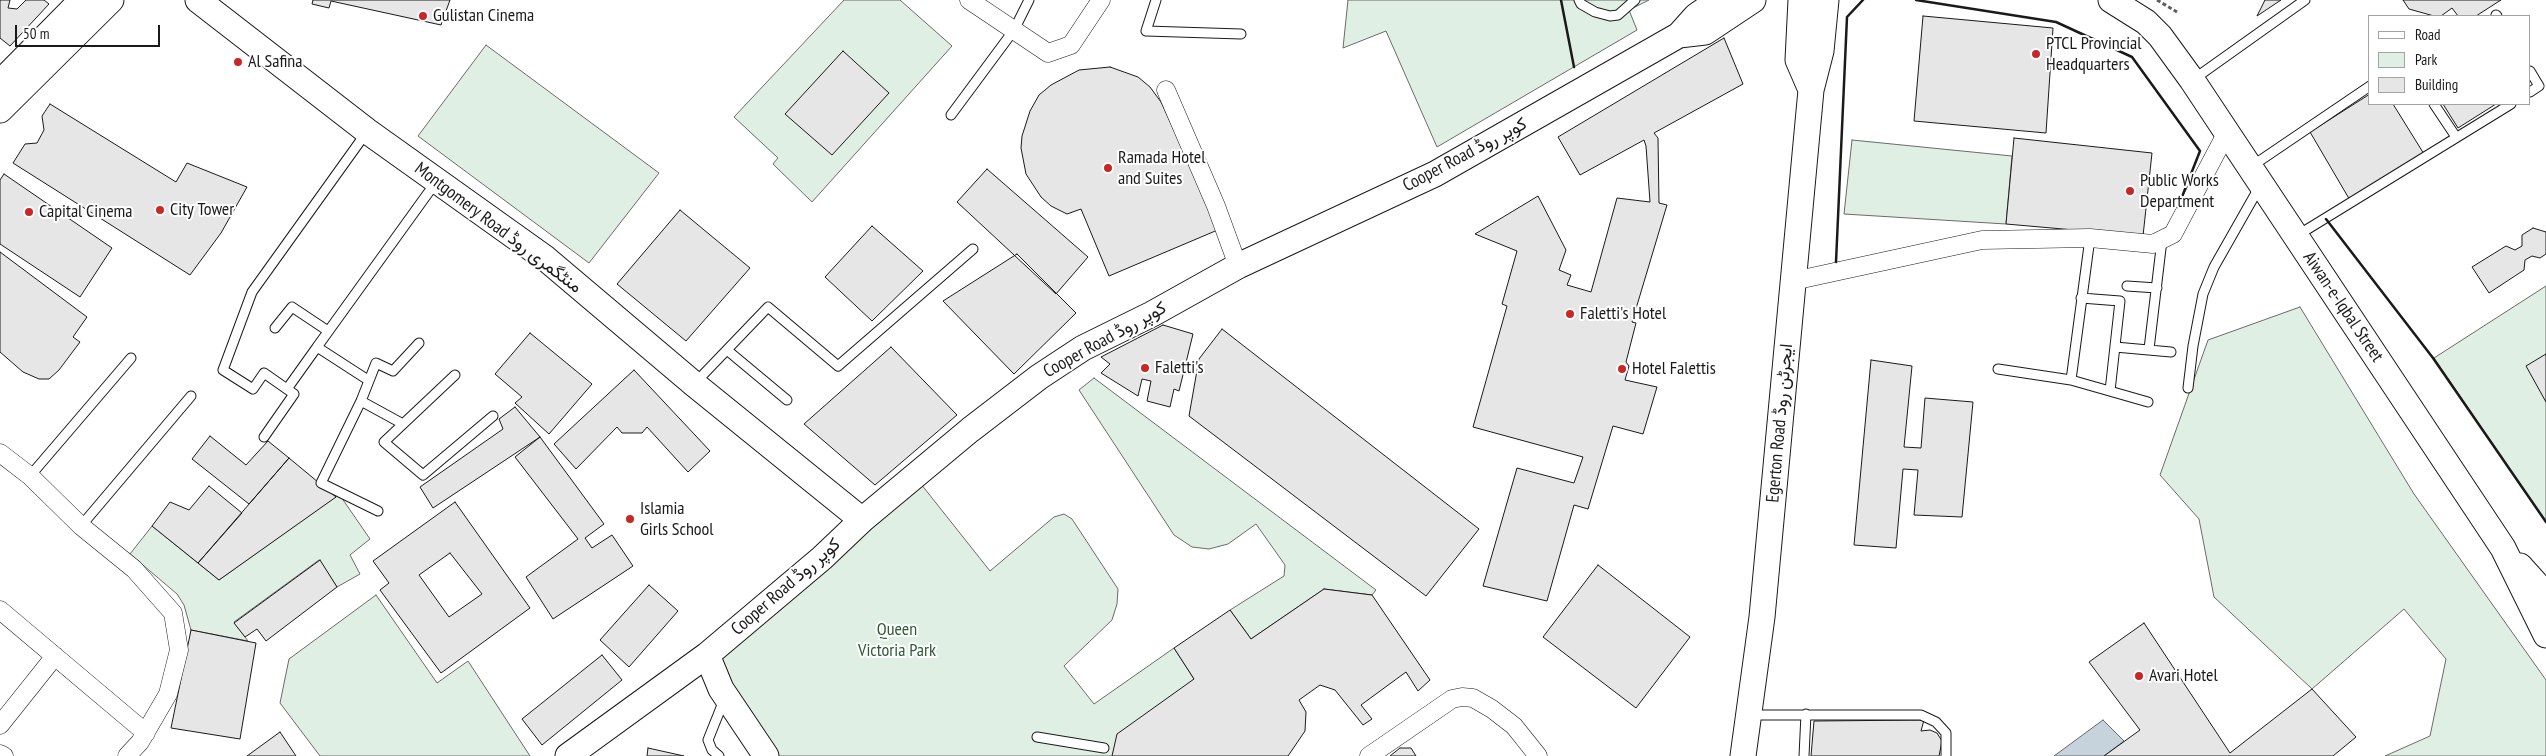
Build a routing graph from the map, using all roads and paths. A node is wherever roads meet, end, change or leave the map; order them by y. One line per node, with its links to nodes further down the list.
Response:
1 (82, 0): 23 (main road)
2 (111, 0): 30 (main road)
3 (198, 0): 32 (main road, Montgomery Road منٹگمری روڈ)
4 (969, 0): 18 (street)
5 (1029, 0): 18 (lane)
6 (1101, 0): 18 (street)
7 (1156, 0): 19 (lane)
8 (1579, 0): 9 (lane)
9 (1635, 0)
10 (1752, 0): 20 (main road, Cooper Road کوپر روڈ)
11 (1801, 0): 26 (main road)
12 (1826, 0): 26 (main road, Egerton Road ایجرٹن روڈ)
13 (2112, 0): 22 (main road, Aiwan-e-Iqbal Street)
14 (2157, 0): 17 (path)
15 (2305, 0): 22 (lane)
16 (1710, 3): 20 (main road, Cooper Road کوپر روڈ)
17 (2177, 12)
18 (1014, 30): 31 (lane)
19 (1240, 34)
20 (1679, 35): 41 (main road, Cooper Road کوپر روڈ)
21 (2531, 73): 27 (lane)
22 (2192, 80): 33 (main road, Aiwan-e-Iqbal Street)
23 (0, 83)
24 (2368, 88): 35 (lane)
25 (1166, 90): 41 (street)
26 (1810, 90): 42 (main road, Egerton Road ایجرٹن روڈ)
27 (2531, 91)
28 (2435, 105): 34 (lane)
29 (2509, 105): 34 (lane)
30 (0, 110)
31 (951, 115)
32 (367, 131): 36 (main road, Montgomery Road منٹگمری روڈ); 61 (lane)
33 (2226, 134): 35 (main road, Aiwan-e-Iqbal Street); 39 (street)
34 (2456, 137): 37 (lane)
35 (2256, 176): 37 (main road, Aiwan-e-Iqbal Street); 60 (lane)
36 (436, 182): 47 (lane); 59 (main road, Montgomery Road منٹگمری روڈ)
37 (2296, 236): 75 (main road, Aiwan-e-Iqbal Street)
38 (2090, 238): 39 (street); 42 (street); 45 (lane)
39 (2162, 240): 44 (lane)
40 (973, 249): 52 (lane)
41 (1238, 266): 73 (main road, Cooper Road کوپر روڈ)
42 (1793, 281): 84 (main road, Egerton Road ایجرٹن روڈ)
43 (2127, 286): 44 (lane)
44 (2157, 288): 51 (lane)
45 (2081, 298): 50 (lane); 58 (lane)
46 (275, 328): 47 (lane)
47 (328, 331): 49 (lane)
48 (418, 343): 57 (lane)
49 (317, 347): 57 (lane); 61 (lane)
50 (2115, 347): 51 (lane); 62 (lane)
51 (2149, 349): 53 (lane)
52 (727, 350): 59 (lane); 64 (lane)
53 (2171, 352)
54 (130, 358): 71 (lane)
55 (1998, 369): 58 (lane)
56 (455, 376): 68 (lane)
57 (368, 380): 65 (lane)
58 (2071, 380): 62 (lane)
59 (694, 384): 73 (main road, Montgomery Road منٹگمری روڈ)
60 (2188, 388)
61 (287, 389): 69 (lane)
62 (2110, 391): 66 (lane)
63 (191, 396): 74 (lane)
64 (787, 400)
65 (361, 401): 68 (lane); 72 (lane)
66 (2148, 402)
67 (493, 416): 68 (lane)
68 (403, 424)
69 (264, 437)
70 (0, 453): 71 (street)
71 (30, 476): 74 (street)
72 (378, 511)
73 (862, 520): 79 (main road, Cooper Road کوپر روڈ)
74 (80, 526): 86 (street)
75 (2503, 548): 76 (main road); 78 (main road, Aiwan-e-Iqbal Street)
76 (2546, 595)
77 (0, 610): 80 (street)
78 (2546, 635)
79 (707, 655): 81 (main road, Cooper Road کوپر روڈ); 82 (main road)
80 (55, 656): 85 (street); 86 (street)
81 (683, 674): 82 (main road); 92 (main road, Cooper Road کوپر روڈ)
82 (723, 693): 93 (lane); 94 (main road)
83 (1806, 714): 84 (lane); 98 (lane); 99 (lane)
84 (1749, 715): 97 (main road, Egerton Road ایجرٹن روڈ)
85 (0, 725)
86 (146, 733): 91 (street)
87 (1038, 737): 88 (lane)
88 (1104, 748)
89 (0, 754): 90 (street)
90 (4, 756)
91 (127, 756)
92 (568, 756)
93 (719, 756)
94 (766, 756)
95 (1369, 756): 96 (street)
96 (1538, 756)
97 (1742, 756)
98 (1804, 756)
99 (1946, 756)

